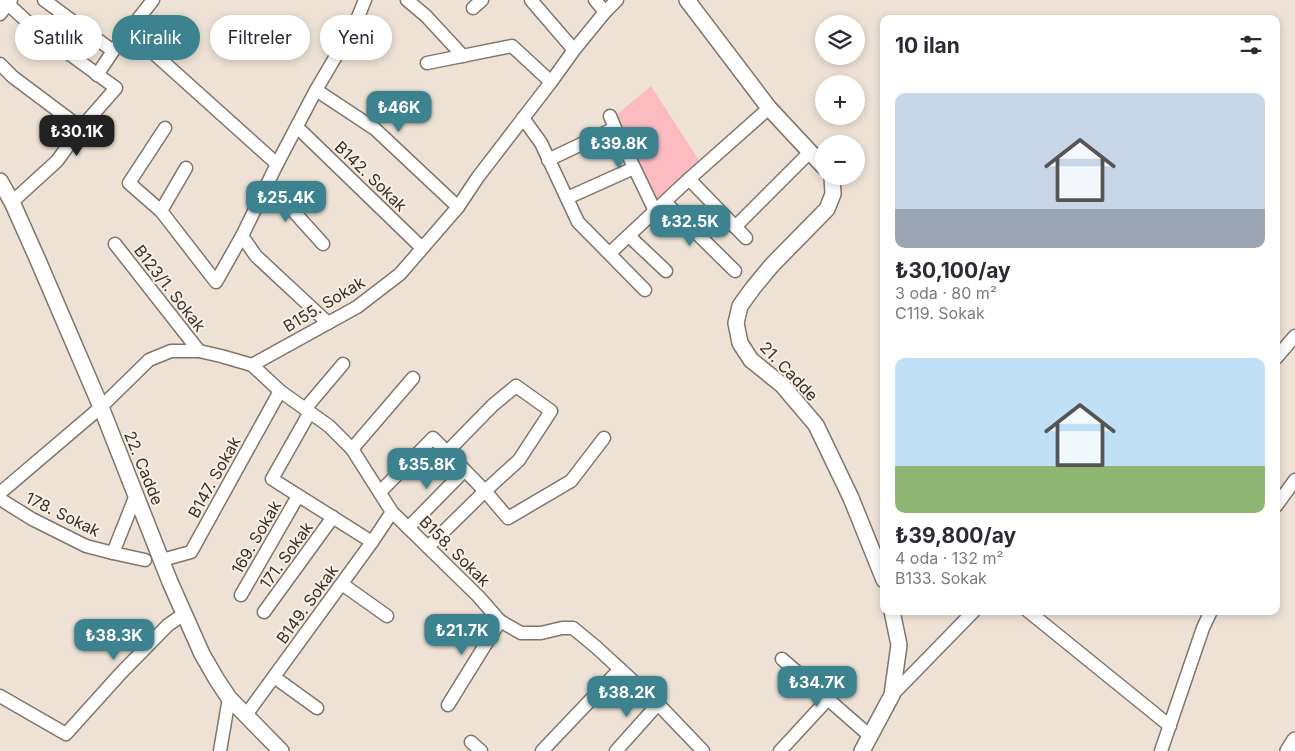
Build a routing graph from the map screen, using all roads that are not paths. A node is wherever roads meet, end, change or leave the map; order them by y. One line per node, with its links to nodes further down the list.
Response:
1 (44, 0): 12 (street)
2 (153, 0): 11 (street)
3 (365, 0): 21 (street)
4 (407, 0): 15 (street)
5 (532, 0): 13 (street)
6 (595, 0): 10 (street)
7 (617, 0): 10 (street, B155. Sokak)
8 (688, 0): 22 (main road)
9 (6, 4): 19 (street)
10 (605, 12): 13 (street, B155. Sokak)
11 (141, 15)
12 (112, 50)
13 (574, 50): 20 (street, B155. Sokak)
14 (112, 52): 19 (street)
15 (463, 56): 17 (street); 20 (street)
16 (161, 60): 30 (street)
17 (427, 63)
18 (0, 64): 25 (street)
19 (97, 75): 25 (street)
20 (552, 82): 23 (street, B155. Sokak)
21 (316, 90): 24 (street); 40 (street)
22 (768, 108): 27 (main road); 33 (street)
23 (523, 118): 29 (street); 40 (street, B155. Sokak)
24 (297, 127): 30 (street); 49 (street, B142. Sokak)
25 (81, 128): 38 (street)
26 (165, 128): 41 (street)
27 (810, 152): 28 (main road); 43 (street)
28 (815, 157)
29 (548, 160): 32 (street); 37 (street)
30 (277, 164): 35 (street)
31 (186, 168): 41 (street)
32 (634, 168): 37 (street); 42 (street)
33 (689, 178): 39 (street); 43 (street)
34 (0, 181): 38 (main road, 22. Cadde)
35 (268, 183): 44 (street); 48 (street)
36 (832, 185): 84 (main road, 21. Cadde)
37 (566, 198): 50 (street)
38 (12, 202): 62 (main road, 22. Cadde)
39 (665, 202): 42 (street); 52 (street)
40 (458, 207): 49 (street, B155. Sokak)
41 (161, 211): 44 (street)
42 (655, 211): 45 (street)
43 (735, 227): 46 (street)
44 (242, 236): 54 (street)
45 (629, 236): 50 (street); 51 (street)
46 (746, 238)
47 (115, 244): 56 (street, B123/1. Sokak)
48 (323, 244)
49 (422, 248): 54 (street, B155. Sokak)
50 (610, 253): 53 (street)
51 (666, 271)
52 (735, 271)
53 (645, 290)
54 (328, 324): 59 (street, B155. Sokak)
55 (1295, 336): 57 (street)
56 (199, 351): 59 (street); 62 (street)
57 (1280, 353)
58 (343, 364): 63 (street)
59 (252, 365): 61 (street, B158. Sokak)
60 (413, 378): 65 (street)
61 (280, 391): 63 (street, B158. Sokak); 83 (street, B147. Sokak)
62 (101, 407): 71 (street); 72 (main road, 22. Cadde)
63 (307, 410): 65 (street, B158. Sokak); 73 (street, 169. Sokak)
64 (604, 438): 69 (street)
65 (352, 449): 70 (street, B158. Sokak)
66 (446, 453): 67 (street); 69 (street); 70 (street)
67 (464, 471): 69 (street); 78 (street)
68 (1295, 480): 75 (street)
69 (485, 491): 80 (street)
70 (380, 492): 76 (street, B158. Sokak)
71 (0, 493)
72 (136, 494): 81 (street, 178. Sokak); 83 (main road, 22. Cadde)
73 (298, 496): 77 (street, 169. Sokak); 86 (street, 169. Sokak)
74 (0, 499): 81 (street, 178. Sokak)
75 (1280, 501)
76 (392, 512): 78 (street, B158. Sokak); 79 (street, B149. Sokak)
77 (333, 517): 79 (street, 169. Sokak); 87 (street, 171. Sokak)
78 (408, 528): 80 (street, B158. Sokak)
79 (372, 542): 85 (street, B149. Sokak)
80 (428, 547): 94 (street, B158. Sokak)
81 (113, 553): 82 (street, 178. Sokak)
82 (145, 560)
83 (162, 560): 88 (main road, 22. Cadde)
84 (880, 570)
85 (342, 584): 93 (street); 97 (street, B149. Sokak)
86 (241, 595)
87 (264, 612)
88 (184, 614): 99 (street); 100 (main road, 22. Cadde)
89 (893, 615): 98 (main road)
90 (970, 615): 98 (street)
91 (1033, 615): 106 (street)
92 (1209, 615): 106 (street)
93 (387, 616)
94 (500, 621): 96 (street, B158. Sokak); 103 (street)
95 (782, 659): 101 (street)
96 (620, 669): 102 (street, B158. Sokak); 111 (street)
97 (274, 677): 104 (street); 105 (street, B149. Sokak)
98 (892, 695): 107 (main road)
99 (0, 696)
100 (229, 698): 105 (main road, 22. Cadde); 109 (street)
101 (828, 699): 107 (street); 114 (street)
102 (658, 704): 112 (street); 113 (street, B158. Sokak)
103 (448, 705)
104 (317, 708)
105 (246, 715): 110 (main road, 22. Cadde)
106 (1170, 726): 116 (street)
107 (870, 736): 115 (main road)
108 (1295, 740): 117 (main road)
109 (220, 751)
110 (281, 751)
111 (542, 751)
112 (616, 751)
113 (703, 751)
114 (780, 751)
115 (862, 751)
116 (1161, 751)
117 (1288, 751)

